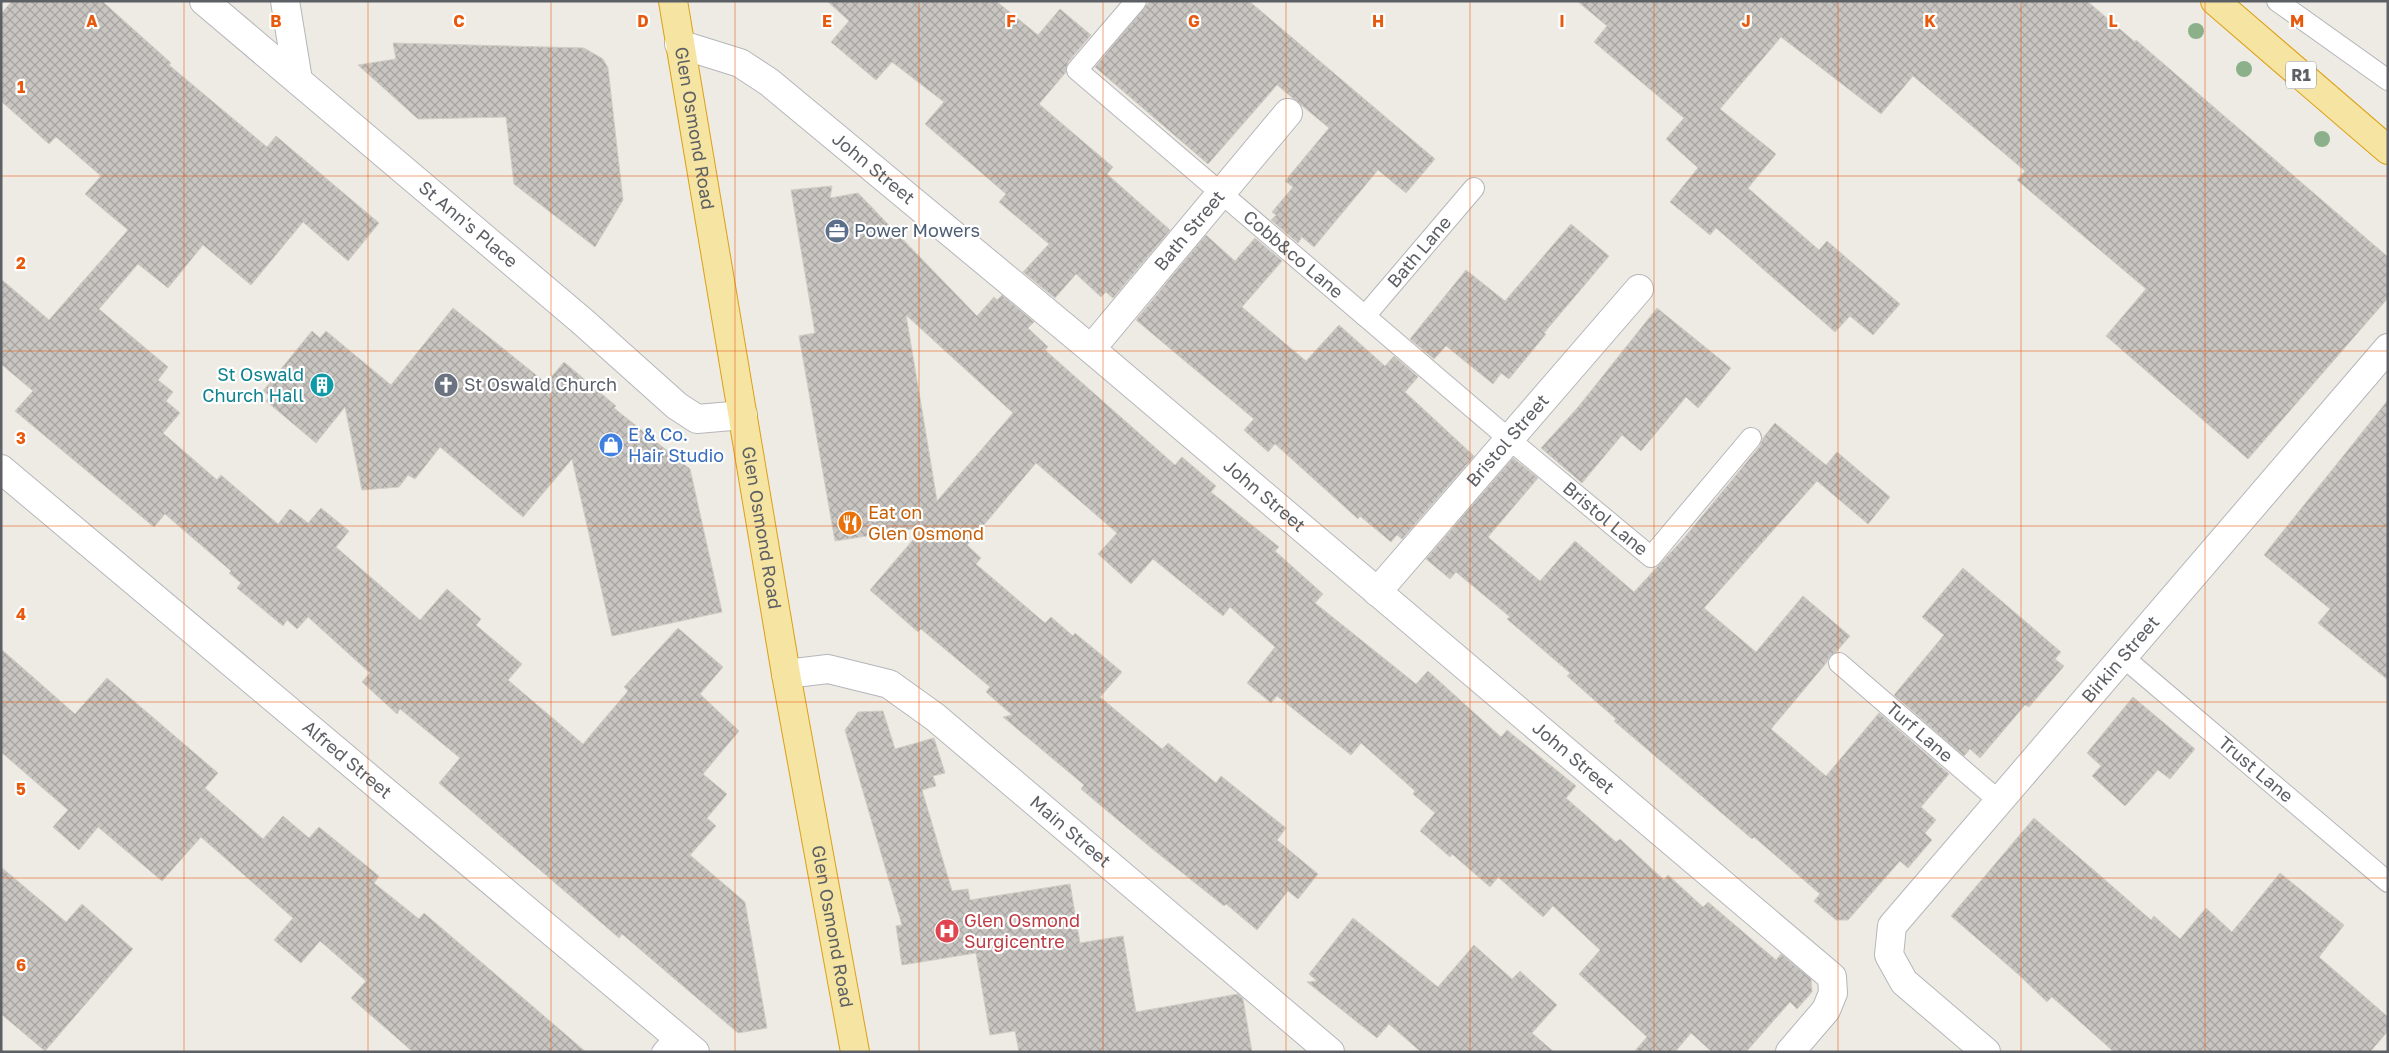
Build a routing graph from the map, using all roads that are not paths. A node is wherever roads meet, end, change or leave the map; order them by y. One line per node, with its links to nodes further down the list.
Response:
1 (204, 1): 8 (street, St Ann's Place)
2 (285, 1): 8 (street)
3 (673, 1): 7 (highway, Glen Osmond Road)
4 (1136, 1): 13 (lane, Cobb&co Lane)
5 (2215, 1): 11 (highway, R1)
6 (2277, 1): 9 (lane)
7 (679, 44): 16 (street, John Street); 18 (highway, Glen Osmond Road)
8 (298, 80): 18 (street, St Ann's Place)
9 (2388, 80)
10 (1288, 113): 13 (street, Bath Street)
11 (2388, 150)
12 (1474, 188): 15 (lane, Bath Lane)
13 (1221, 192): 15 (lane, Cobb&co Lane); 16 (street, Bath Street)
14 (1639, 289): 20 (street, Bristol Street)
15 (1365, 316): 20 (lane, Cobb&co Lane)
16 (1090, 348): 22 (street, John Street)
17 (2388, 348): 23 (street, Birkin Street)
18 (743, 416): 25 (highway, Glen Osmond Road)
19 (1751, 438): 20 (lane, Bristol Lane)
20 (1509, 439): 22 (street, Bristol Street)
21 (1, 469): 28 (street, Alfred Street)
22 (1378, 592): 31 (street, John Street)
23 (2123, 656): 26 (street, Birkin Street); 27 (lane, Trust Lane)
24 (1839, 663): 26 (lane, Turf Lane)
25 (786, 674): 29 (highway, Glen Osmond Road); 30 (street, Main Street)
26 (1999, 801): 32 (street, Birkin Street)
27 (2388, 882)
28 (677, 1046)
29 (855, 1052)
30 (1330, 1052)
31 (1790, 1052)
32 (1986, 1052)

